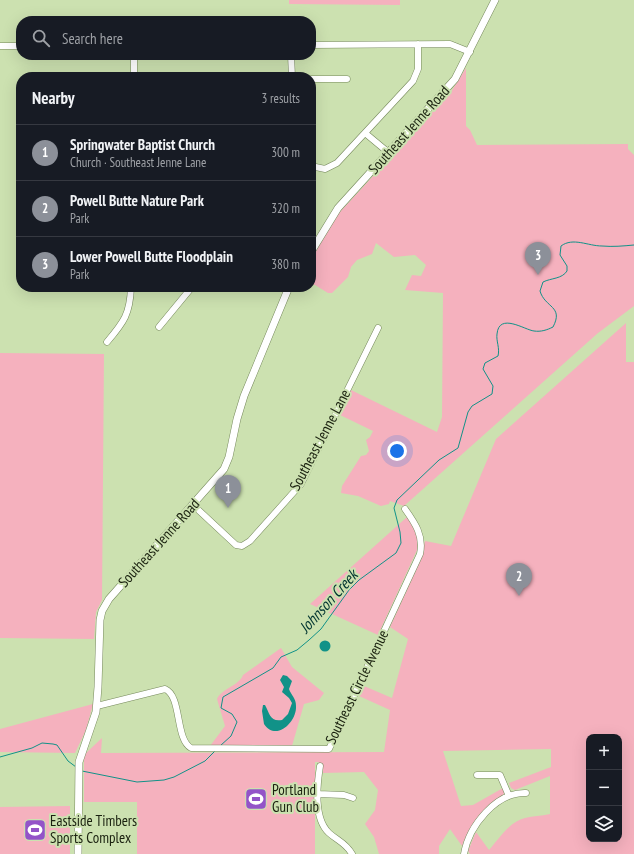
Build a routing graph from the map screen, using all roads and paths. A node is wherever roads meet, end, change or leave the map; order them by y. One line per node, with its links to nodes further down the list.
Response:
1 (495, 0): 6 (main road, Southeast Jenne Road)
2 (418, 44): 3 (street); 6 (street); 13 (street)
3 (316, 45)
4 (0, 46): 5 (street)
5 (16, 46)
6 (470, 52): 14 (main road, Southeast Jenne Road)
7 (134, 60): 9 (street)
8 (291, 60): 10 (street)
9 (134, 72)
10 (292, 72)
11 (316, 79): 12 (street)
12 (347, 79)
13 (365, 132): 14 (street); 15 (street)
14 (389, 153): 16 (main road, Southeast Jenne Road)
15 (316, 168)
16 (316, 244)
17 (130, 292): 22 (street)
18 (188, 292): 20 (street)
19 (287, 292): 23 (main road, Southeast Jenne Road)
20 (159, 327)
21 (378, 328): 23 (street, Southeast Jenne Lane)
22 (107, 342)
23 (193, 505): 25 (main road, Southeast Jenne Road)
24 (405, 510): 25 (street, Southeast Circle Avenue)
25 (97, 706): 32 (main road, Southeast Jenne Road)
26 (320, 766): 29 (street)
27 (477, 775): 30 (street)
28 (526, 793): 30 (street)
29 (318, 794): 31 (street); 33 (street)
30 (509, 796): 34 (street)
31 (353, 798)
32 (78, 854)
33 (352, 854)
34 (464, 854)

